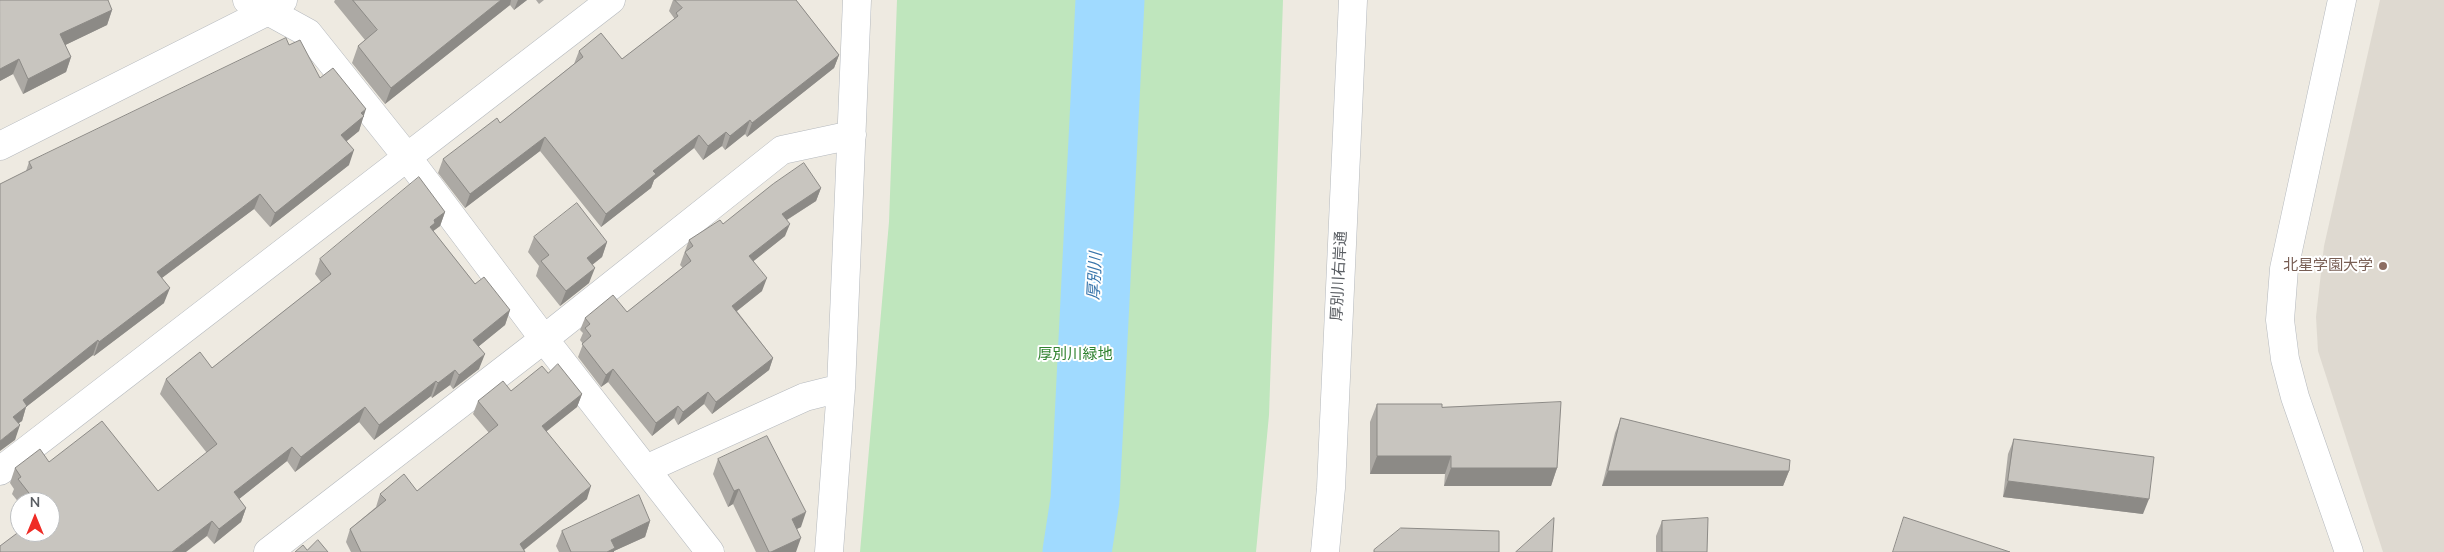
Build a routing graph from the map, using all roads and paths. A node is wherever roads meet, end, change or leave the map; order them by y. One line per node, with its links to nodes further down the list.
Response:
1 (611, 0): 8 (street)
2 (857, 0): 6 (street)
3 (1353, 0): 16 (street, 厚別川右岸通)
4 (2342, 0): 17 (street)
5 (266, 4): 7 (street); 8 (street)
6 (852, 134): 9 (street); 10 (street)
7 (0, 146)
8 (407, 157): 9 (street); 12 (street)
9 (544, 339): 11 (street); 13 (street)
10 (841, 388): 11 (street); 15 (street)
11 (646, 469): 14 (street)
12 (0, 470)
13 (268, 552)
14 (710, 552)
15 (829, 552)
16 (1325, 552)
17 (2349, 552)

